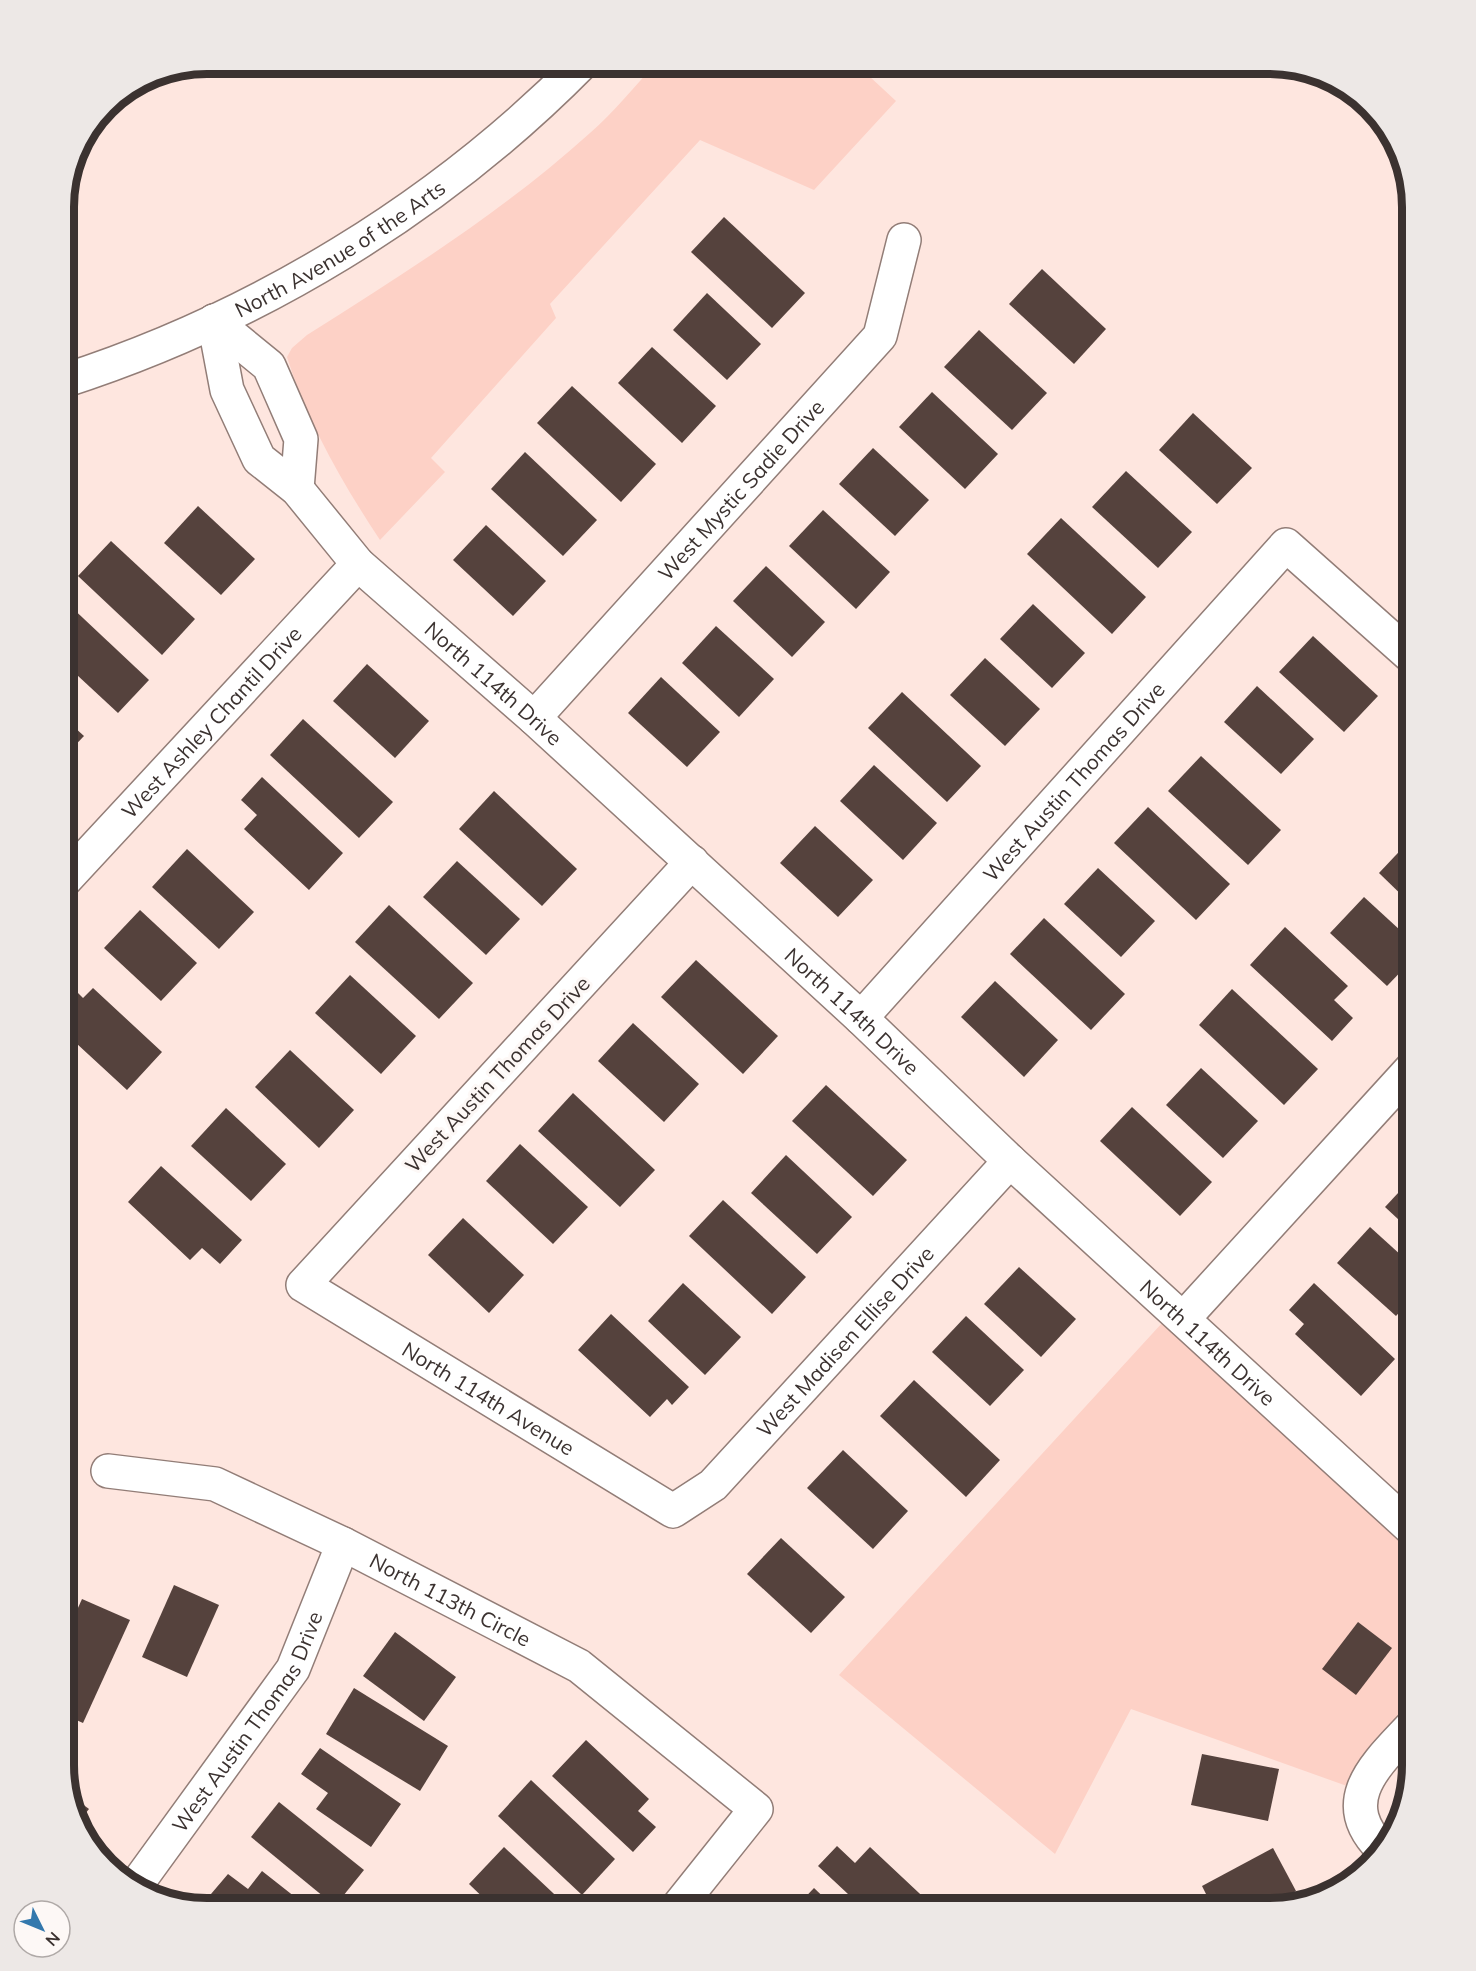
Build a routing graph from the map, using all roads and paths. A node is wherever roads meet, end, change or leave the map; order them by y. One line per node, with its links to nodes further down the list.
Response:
1 (570, 74): 3 (street, North Avenue of the Arts)
2 (904, 240): 8 (street, West Mystic Sadie Drive)
3 (214, 321): 4 (street, North Avenue of the Arts); 5 (street, North 114th Drive); 5 (street)
4 (74, 377)
5 (297, 489): 6 (street, North 114th Drive)
6 (358, 564): 8 (street, North 114th Drive); 10 (street, West Ashley Chantil Drive)
7 (1402, 648): 11 (street, West Austin Thomas Drive)
8 (534, 718): 9 (street, North 114th Drive)
9 (692, 862): 11 (street, North 114th Drive); 14 (street, West Austin Thomas Drive)
10 (74, 870)
11 (861, 1018): 13 (street, North 114th Drive)
12 (1402, 1079): 15 (street)
13 (1010, 1161): 15 (street, North 114th Drive); 17 (street, West Madisen Ellise Drive)
14 (303, 1285): 17 (street, North 114th Avenue)
15 (1183, 1319): 18 (street, North 114th Drive)
16 (108, 1471): 19 (street, North 113th Circle)
17 (673, 1512)
18 (1402, 1520)
19 (343, 1544): 22 (street, West Austin Thomas Drive); 23 (street, North 113th Circle)
20 (1402, 1738): 21 (street)
21 (1377, 1842)
22 (140, 1879)
23 (685, 1898)

